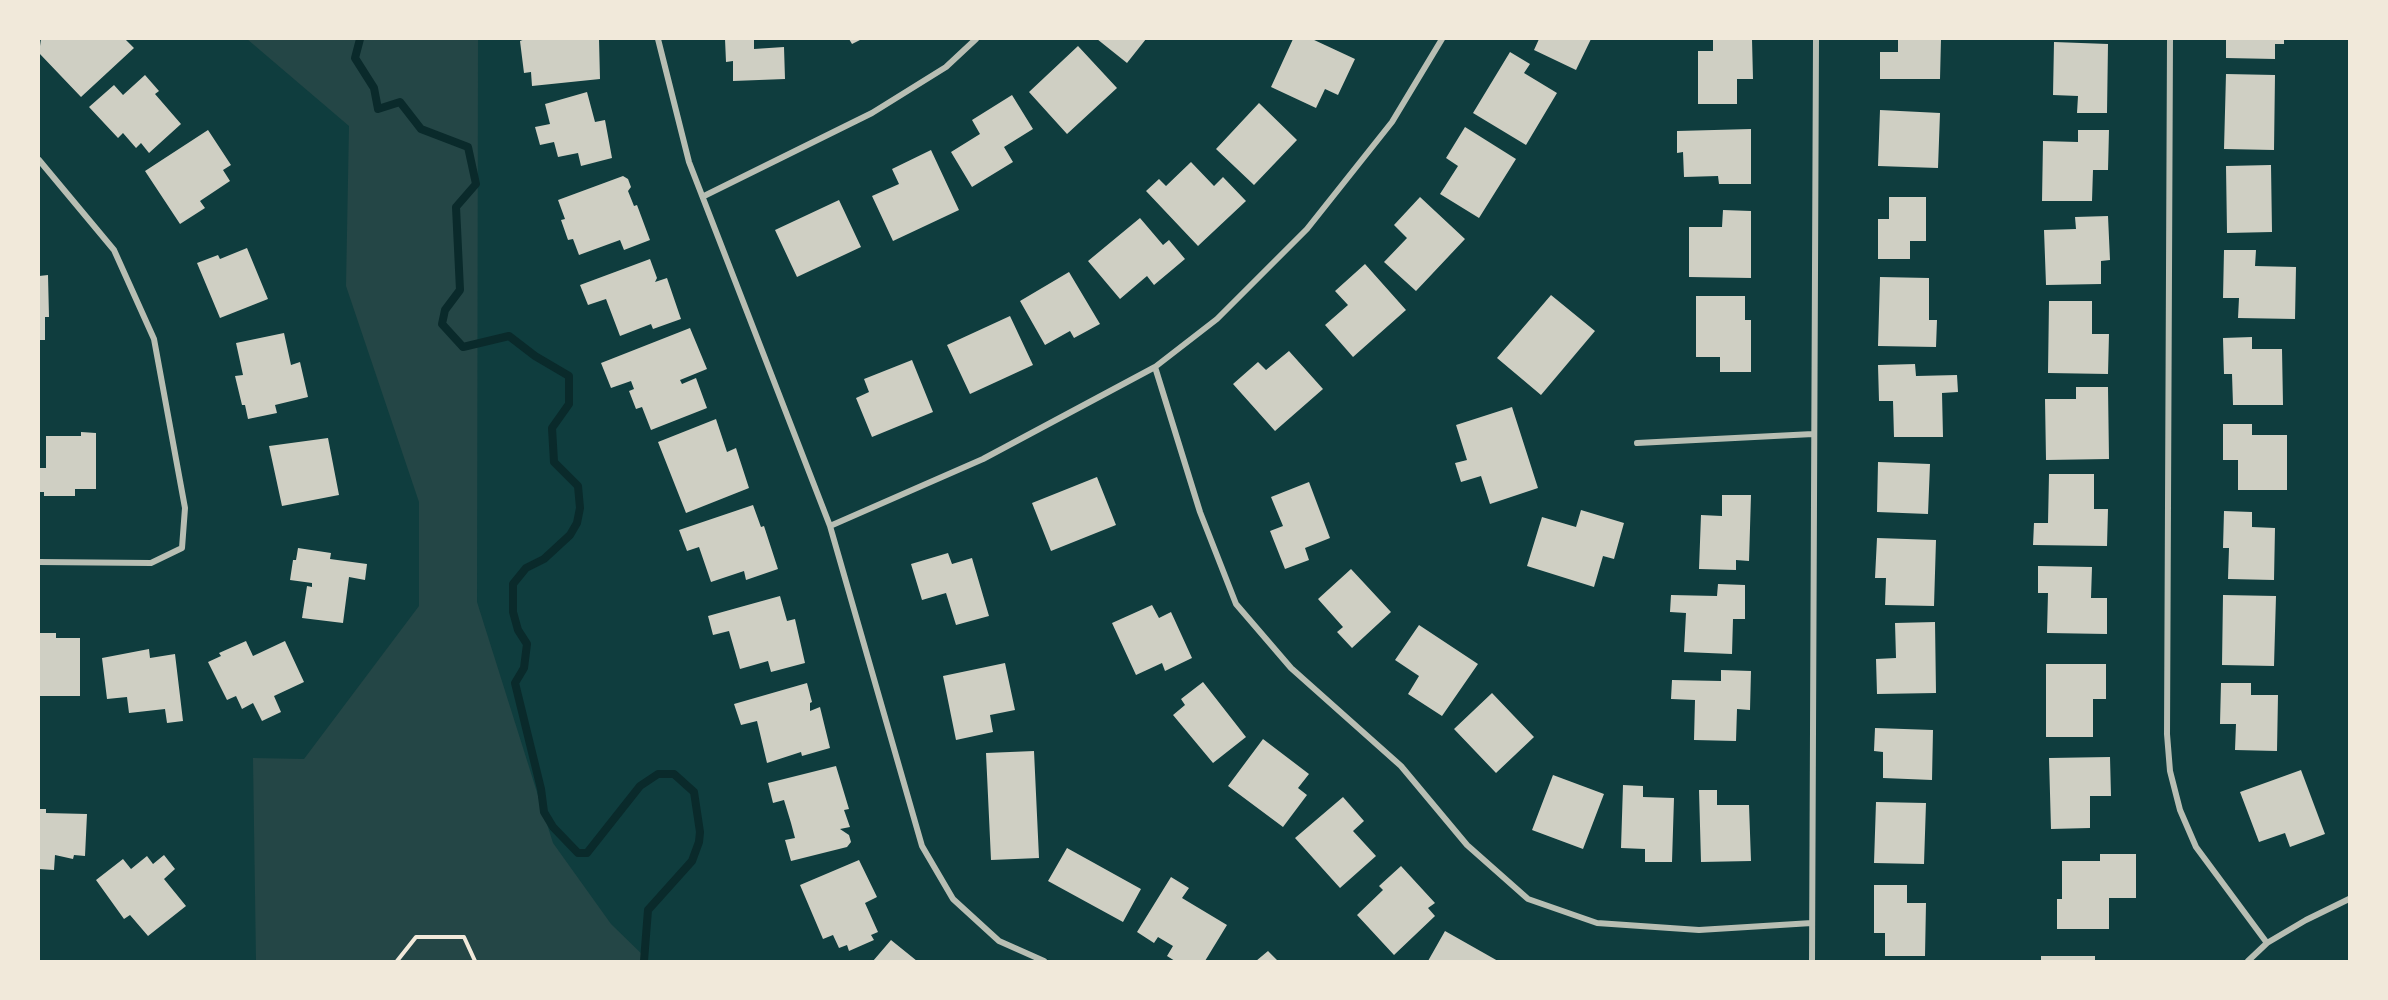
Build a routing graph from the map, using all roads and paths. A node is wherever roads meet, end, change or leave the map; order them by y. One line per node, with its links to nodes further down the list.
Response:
1 (658, 39): 7 (street)
2 (976, 39): 7 (street)
3 (1442, 39): 8 (street)
4 (1816, 39): 9 (street)
5 (2170, 39): 15 (street)
6 (39, 160): 12 (street)
7 (704, 196): 11 (street)
8 (1155, 367): 11 (street); 14 (street)
9 (1813, 434): 10 (street); 14 (street)
10 (1637, 443)
11 (830, 526): 18 (street)
12 (39, 562)
13 (2349, 900): 15 (street)
14 (1812, 923): 19 (street)
15 (2267, 943): 20 (street)
16 (397, 961): 17 (path)
17 (475, 961)
18 (1044, 961)
19 (1812, 961)
20 (2248, 961)

